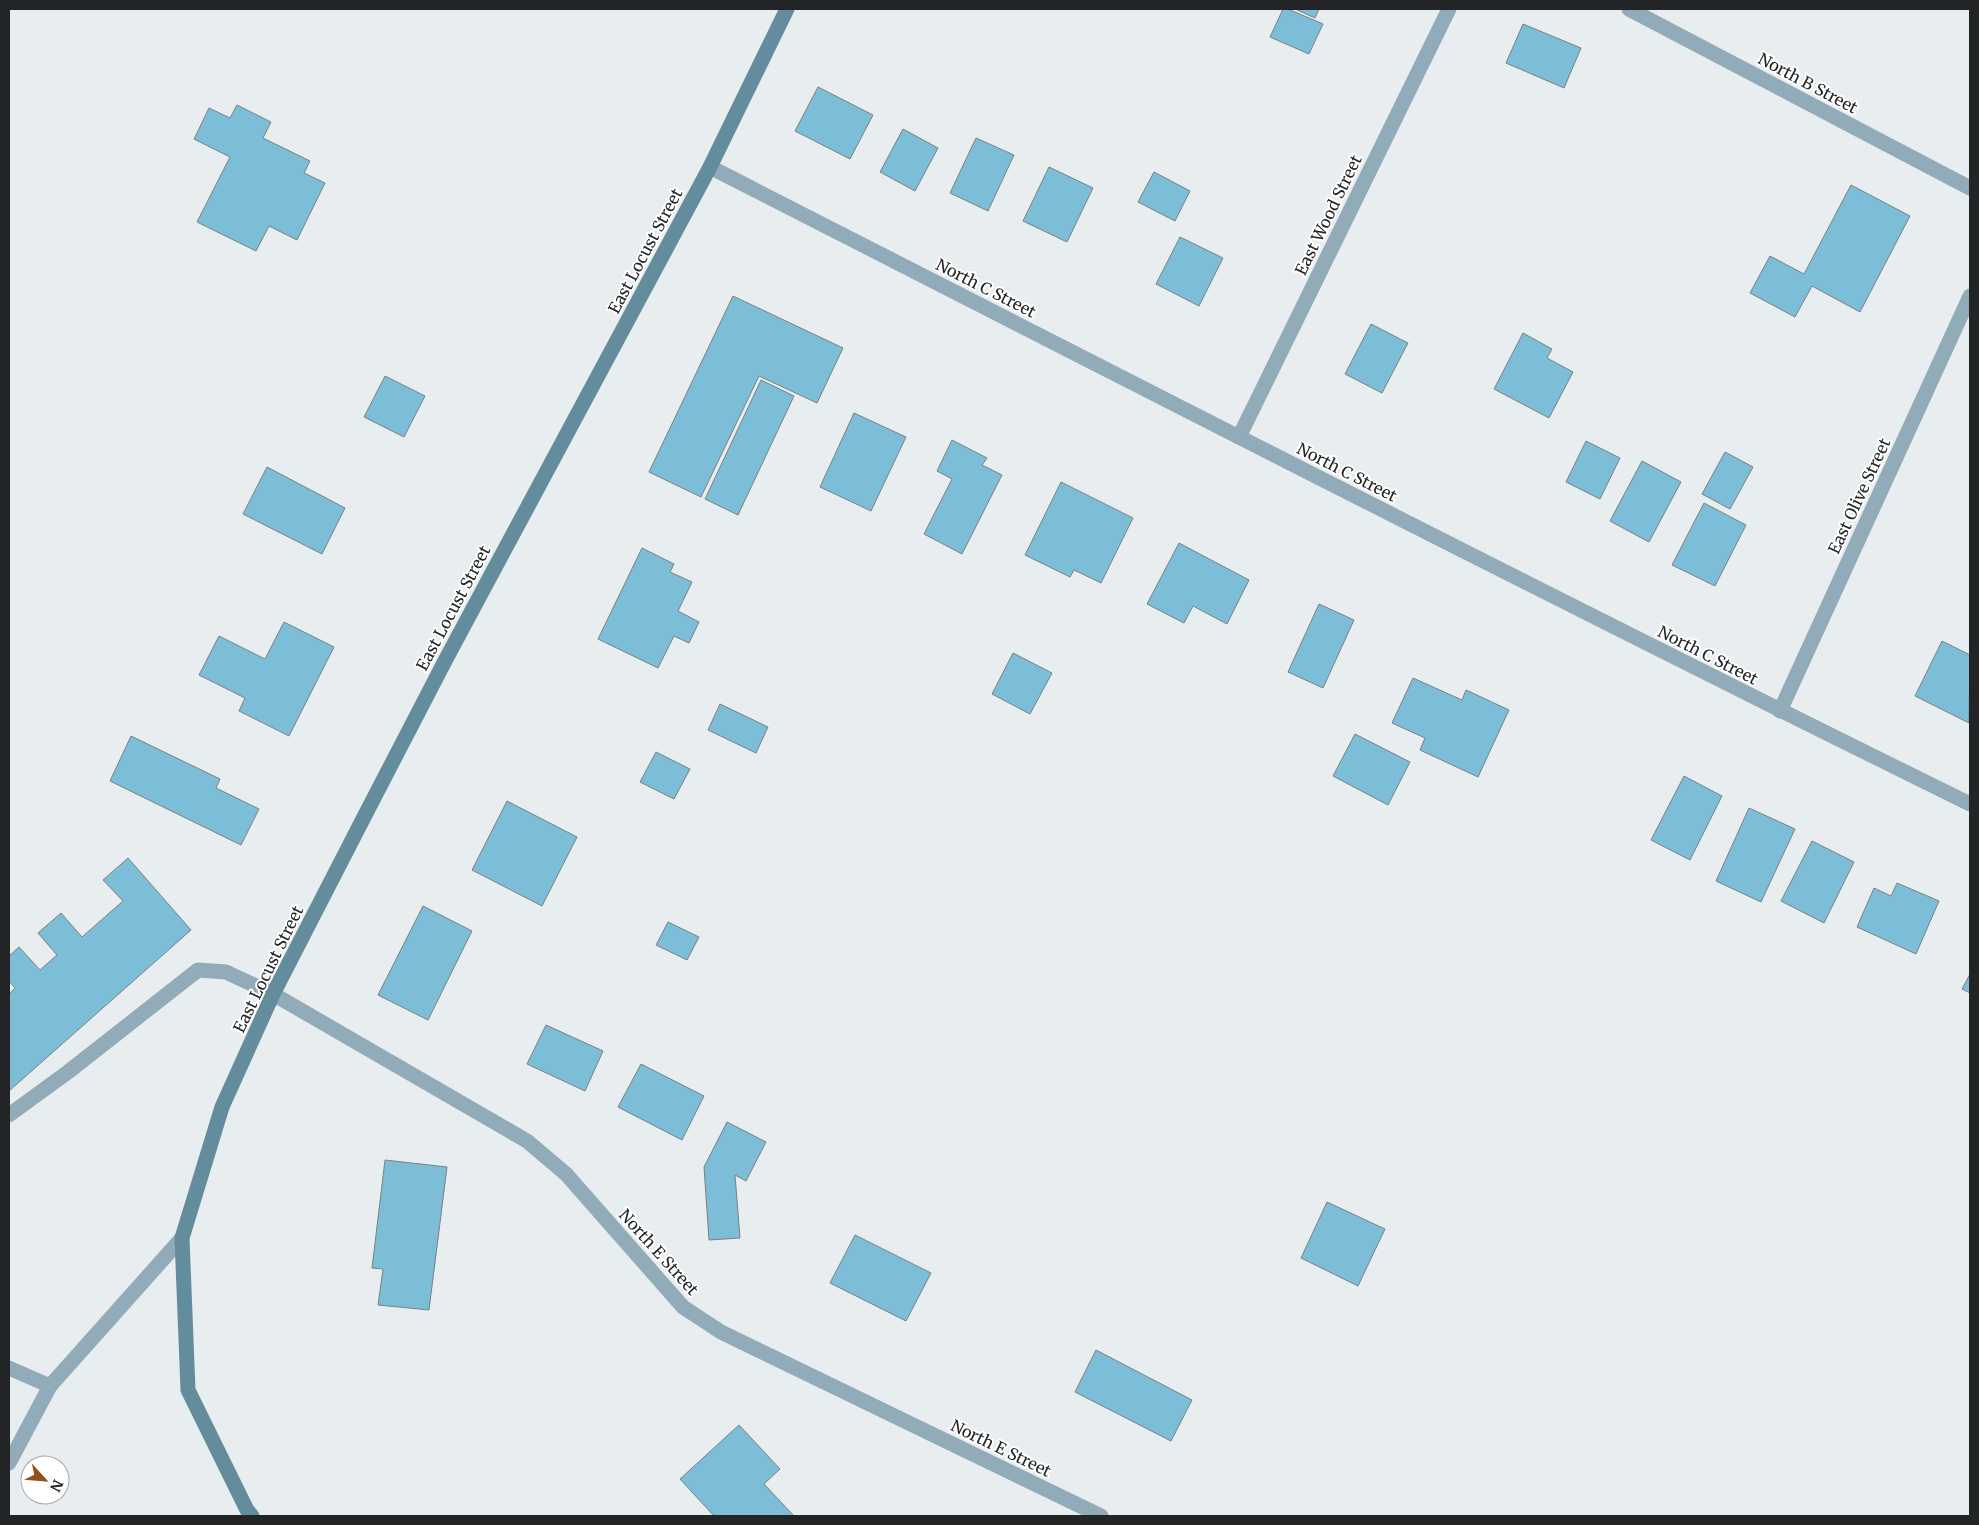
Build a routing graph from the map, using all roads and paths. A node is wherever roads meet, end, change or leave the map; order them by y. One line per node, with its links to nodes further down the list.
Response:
1 (788, 9): 4 (main road, East Locust Street)
2 (1449, 9): 7 (street, East Wood Street)
3 (1629, 9): 5 (street, North B Street)
4 (710, 166): 7 (street, North C Street); 10 (main road, East Locust Street)
5 (1970, 188)
6 (1970, 296): 8 (street, East Olive Street)
7 (1239, 437): 8 (street, North C Street)
8 (1780, 710): 9 (street, North C Street)
9 (1970, 804)
10 (273, 994): 11 (street, North E Street); 12 (main road, East Locust Street); 17 (street, North E Street)
11 (9, 1115)
12 (182, 1238): 14 (street); 16 (main road, East Locust Street)
13 (9, 1368): 14 (street)
14 (50, 1386): 15 (street)
15 (9, 1463)
16 (252, 1516)
17 (1102, 1516)

